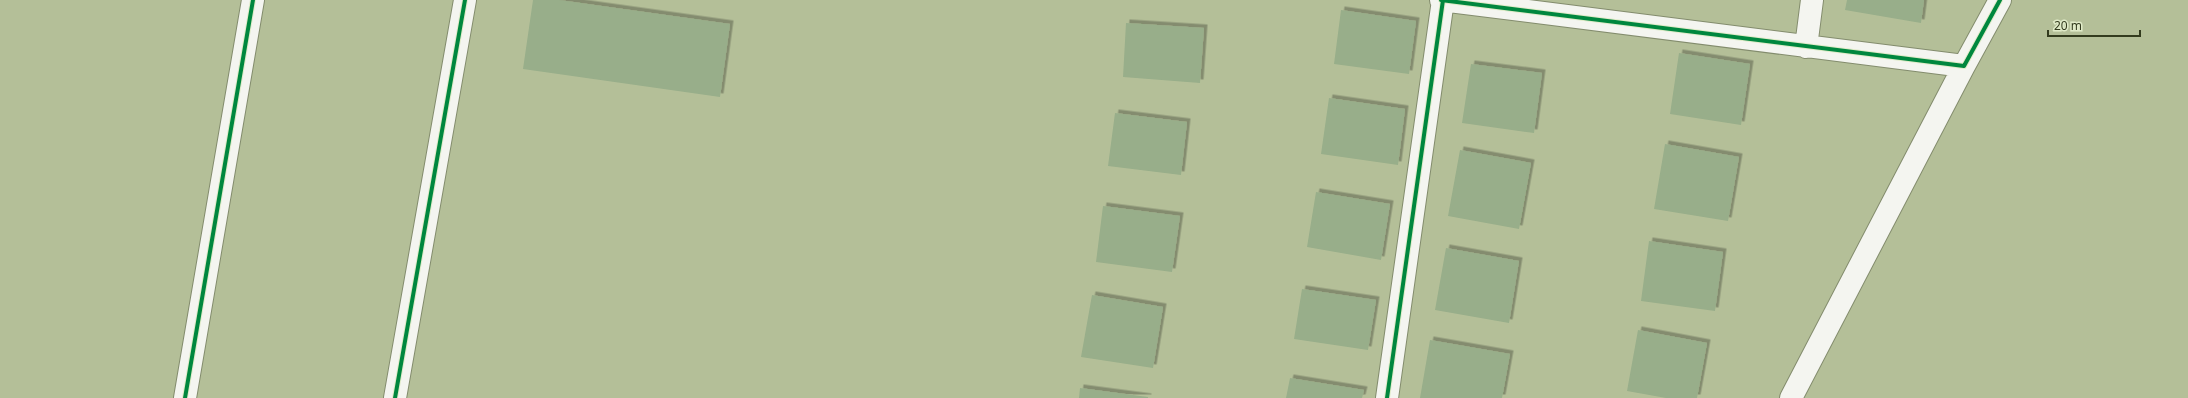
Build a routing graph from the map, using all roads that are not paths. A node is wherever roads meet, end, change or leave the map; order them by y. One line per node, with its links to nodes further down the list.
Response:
1 (253, 0): 9 (street)
2 (465, 0): 10 (street)
3 (1442, 0): 6 (street); 11 (street)
4 (1812, 0): 7 (street)
5 (2000, 0): 8 (street)
6 (1472, 2): 7 (street)
7 (1806, 47): 8 (street)
8 (1964, 66): 12 (street)
9 (185, 398)
10 (395, 398)
11 (1387, 398)
12 (1791, 398)

